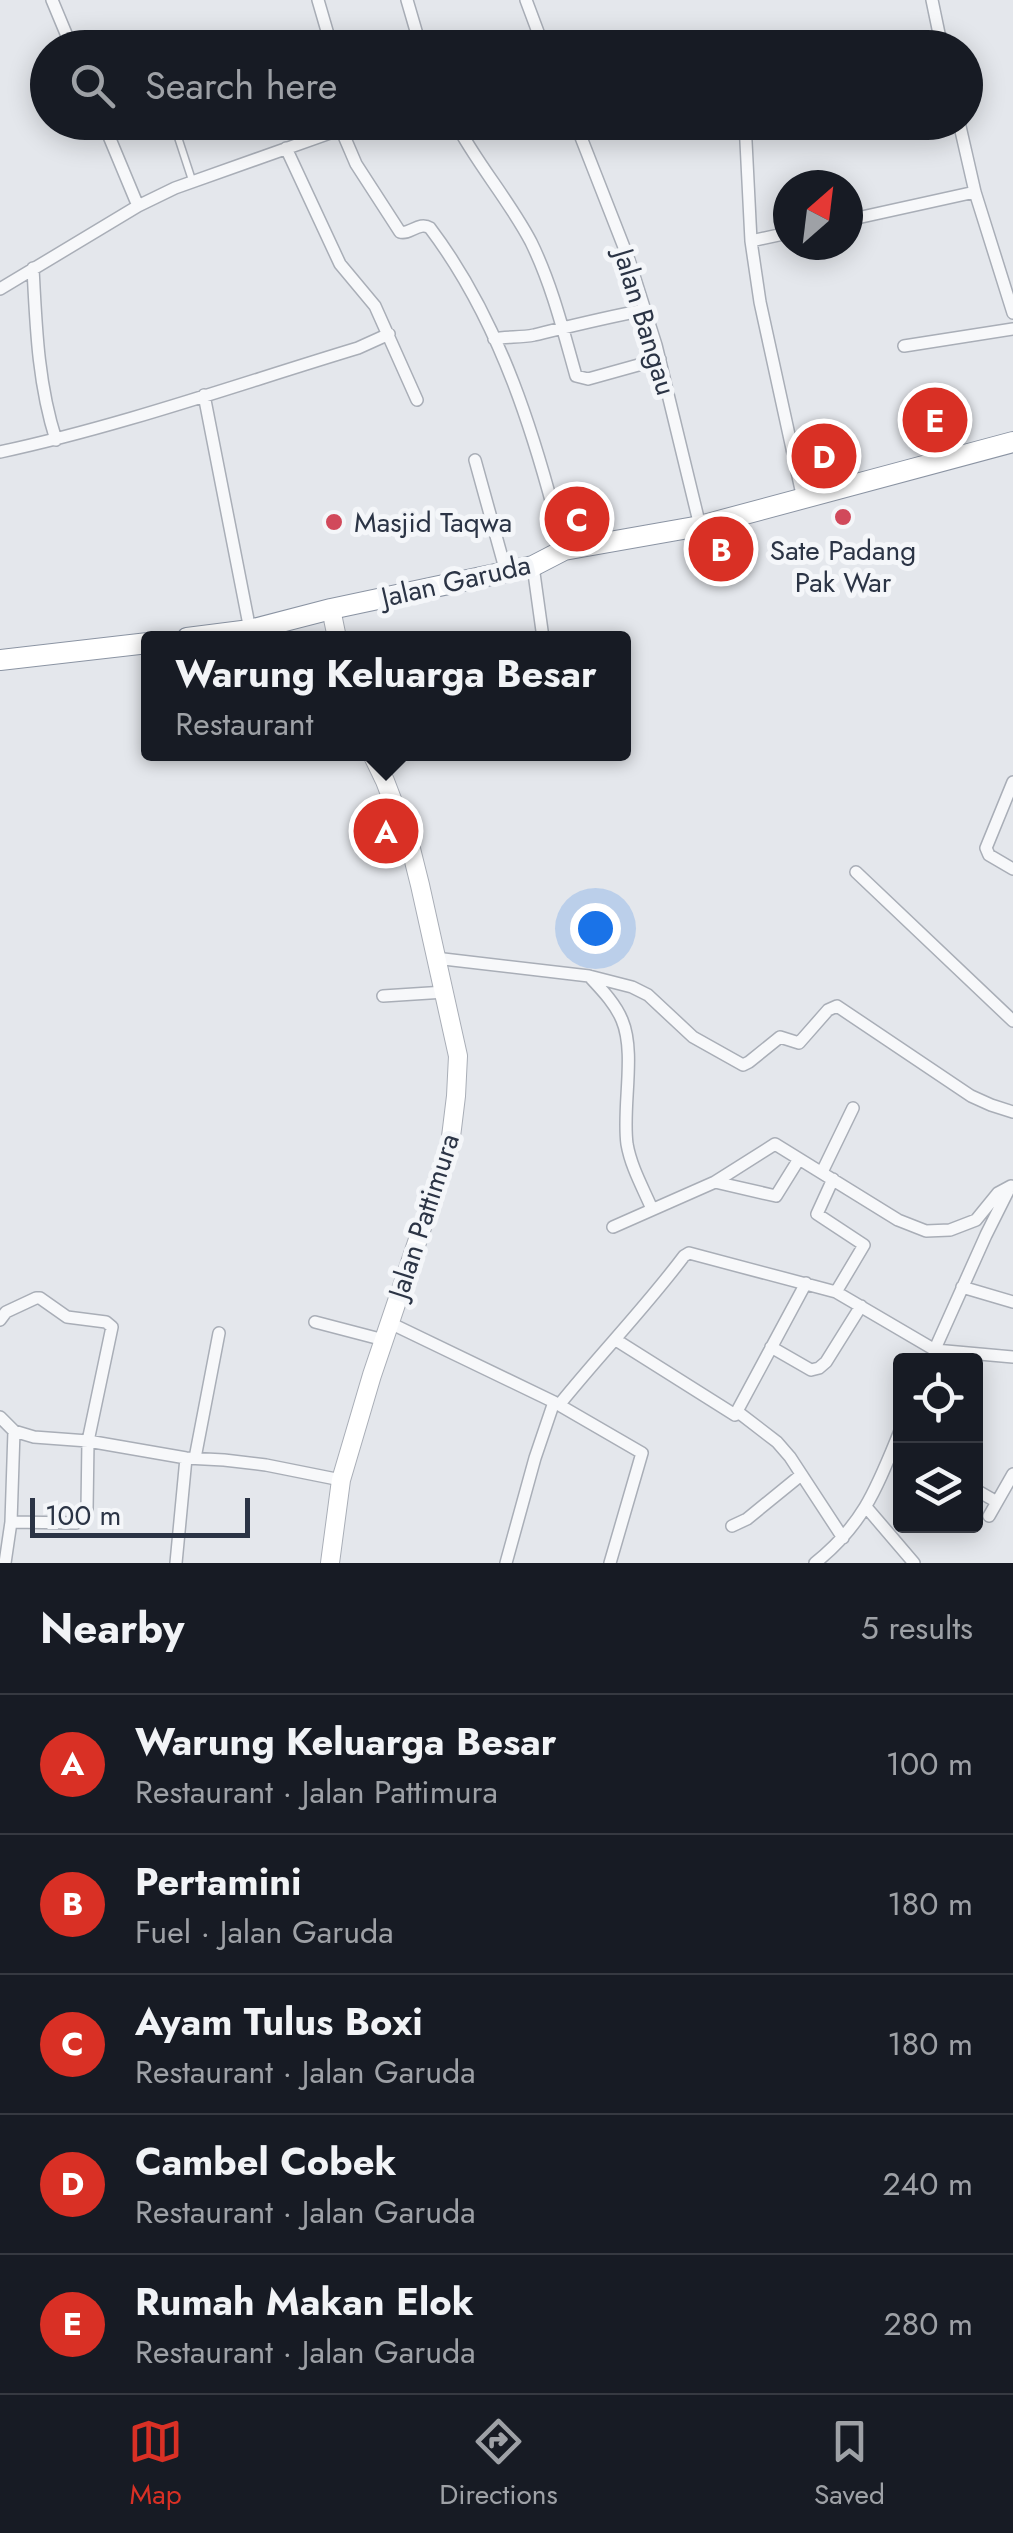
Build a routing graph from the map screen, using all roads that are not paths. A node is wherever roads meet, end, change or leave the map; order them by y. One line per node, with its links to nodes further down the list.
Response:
1 (52, 0): 6 (street)
2 (318, 0): 7 (street)
3 (407, 0): 8 (street)
4 (526, 0): 9 (street)
5 (932, 0): 10 (street)
6 (64, 30)
7 (327, 30)
8 (416, 30)
9 (537, 30)
10 (938, 30)
11 (111, 140): 22 (street)
12 (178, 140): 20 (lane)
13 (309, 140): 19 (street)
14 (354, 140): 33 (street)
15 (464, 140): 30 (street)
16 (582, 140): 28 (street, Jalan Bangau)
17 (746, 140): 25 (street)
18 (963, 140): 21 (street)
19 (286, 148): 20 (street); 32 (street)
20 (193, 181): 22 (street)
21 (975, 192): 23 (street); 29 (street)
22 (138, 206): 26 (street)
23 (863, 217)
24 (773, 235): 25 (street)
25 (751, 240): 42 (street)
26 (33, 268): 27 (street); 38 (street)
27 (0, 289)
28 (645, 310): 30 (street); 35 (street, Jalan Bangau)
29 (1013, 312)
30 (563, 326): 33 (street); 35 (street)
31 (1013, 329): 34 (street)
32 (390, 334): 36 (street); 37 (street)
33 (494, 340): 44 (street)
34 (904, 346)
35 (660, 359): 43 (street, Jalan Bangau)
36 (204, 395): 38 (street); 48 (street)
37 (417, 400)
38 (56, 440): 40 (street)
39 (1013, 442): 42 (highway, Jalan Garuda)
40 (0, 452)
41 (475, 460): 46 (street)
42 (803, 499): 43 (highway, Jalan Garuda)
43 (700, 526): 44 (highway, Jalan Garuda)
44 (564, 550): 45 (highway, Jalan Garuda)
45 (533, 566): 46 (highway, Jalan Garuda); 51 (street)
46 (506, 572): 47 (highway, Jalan Garuda)
47 (332, 609): 48 (highway, Jalan Garuda); 50 (street)
48 (250, 630): 49 (highway, Jalan Garuda)
49 (242, 631)
50 (336, 631)
51 (543, 631)
52 (141, 644): 53 (highway)
53 (0, 660)
54 (376, 761): 58 (street, Jalan Pattimura)
55 (1013, 782): 56 (street)
56 (1013, 869)
57 (856, 872): 62 (street)
58 (436, 958): 59 (street); 60 (street, Jalan Pattimura)
59 (590, 976): 64 (street); 69 (street)
60 (444, 992): 61 (street); 78 (street, Jalan Pattimura)
61 (383, 996)
62 (1013, 1021)
63 (853, 1108): 66 (street)
64 (1013, 1112)
65 (799, 1159): 66 (street); 67 (street); 67 (street)
66 (828, 1176): 68 (street); 73 (street)
67 (715, 1182): 69 (street)
68 (1012, 1185): 72 (street)
69 (650, 1204): 70 (street)
70 (613, 1227)
71 (806, 1284): 73 (street); 80 (street); 81 (street)
72 (962, 1287): 74 (street); 83 (street)
73 (836, 1292): 75 (street)
74 (1013, 1302)
75 (860, 1306): 81 (street); 82 (street)
76 (0, 1320): 90 (street)
77 (315, 1322): 78 (street)
78 (387, 1332): 86 (street); 95 (street, Jalan Pattimura)
79 (219, 1333): 91 (street)
80 (616, 1340): 86 (street); 87 (street)
81 (771, 1347): 87 (street)
82 (929, 1353)
83 (933, 1353)
84 (983, 1356): 85 (street)
85 (1013, 1357)
86 (557, 1404): 106 (street); 107 (street)
87 (738, 1412): 94 (street)
88 (0, 1416): 89 (street)
89 (14, 1431): 90 (street); 100 (street)
90 (88, 1442): 91 (street); 100 (street)
91 (190, 1458): 95 (street); 104 (street)
92 (893, 1461): 98 (street)
93 (1013, 1474): 97 (street)
94 (801, 1475): 101 (street); 102 (street)
95 (341, 1480): 105 (street, Jalan Pattimura)
96 (983, 1494): 97 (street)
97 (997, 1502): 99 (street)
98 (866, 1508): 102 (street); 109 (street)
99 (989, 1516)
100 (11, 1522): 103 (street)
101 (732, 1526)
102 (843, 1538): 108 (street)
103 (5, 1563)
104 (176, 1563)
105 (330, 1563)
106 (506, 1563)
107 (610, 1563)
108 (816, 1563)
109 (914, 1563)

